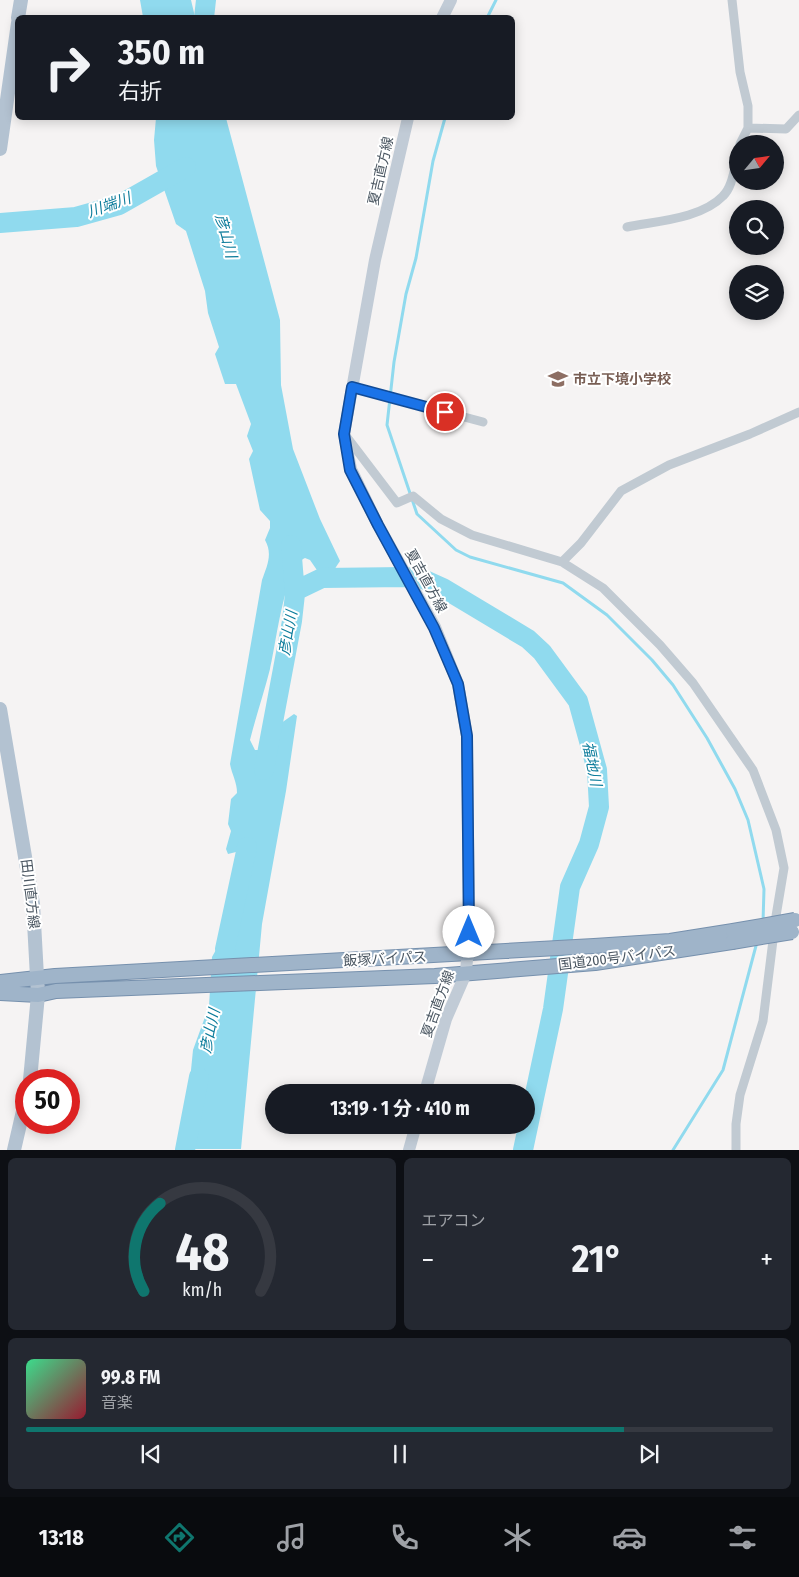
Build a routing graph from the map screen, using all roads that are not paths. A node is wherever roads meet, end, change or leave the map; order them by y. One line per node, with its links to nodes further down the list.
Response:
1 (21, 0): 4 (main road)
2 (451, 0): 5 (main road)
3 (732, 0): 9 (street)
4 (18, 15)
5 (444, 15)
6 (15, 44): 11 (main road)
7 (799, 115): 9 (street)
8 (408, 120): 14 (main road, 夏吉直方線)
9 (748, 128): 10 (street)
10 (744, 135)
11 (0, 149)
12 (729, 187): 13 (street)
13 (627, 227)
14 (352, 387): 16 (street); 17 (main road, 夏吉直方線)
15 (799, 412): 18 (street)
16 (483, 422)
17 (344, 434): 18 (street); 22 (main road, 夏吉直方線)
18 (562, 562): 34 (street)
19 (0, 709): 24 (main road, 田川直方線)
20 (796, 926): 21 (highway, 国道200号バイパス, bridge)
21 (732, 937): 22 (highway, 飯塚バイパス); 23 (highway, 国道200号バイパス)
22 (468, 954): 23 (main road, 夏吉直方線); 24 (highway, 飯塚バイパス)
23 (466, 973): 27 (highway, 国道200号バイパス); 29 (main road, 夏吉直方線)
24 (38, 979): 25 (highway, 飯塚バイパス); 27 (main road, 田川直方線)
25 (0, 982)
26 (0, 993): 27 (highway)
27 (38, 995): 28 (main road, 田川直方線)
28 (31, 1069)
29 (427, 1084)
30 (17, 1134): 32 (main road)
31 (413, 1134): 33 (main road)
32 (13, 1149)
33 (409, 1150)
34 (736, 1150)

